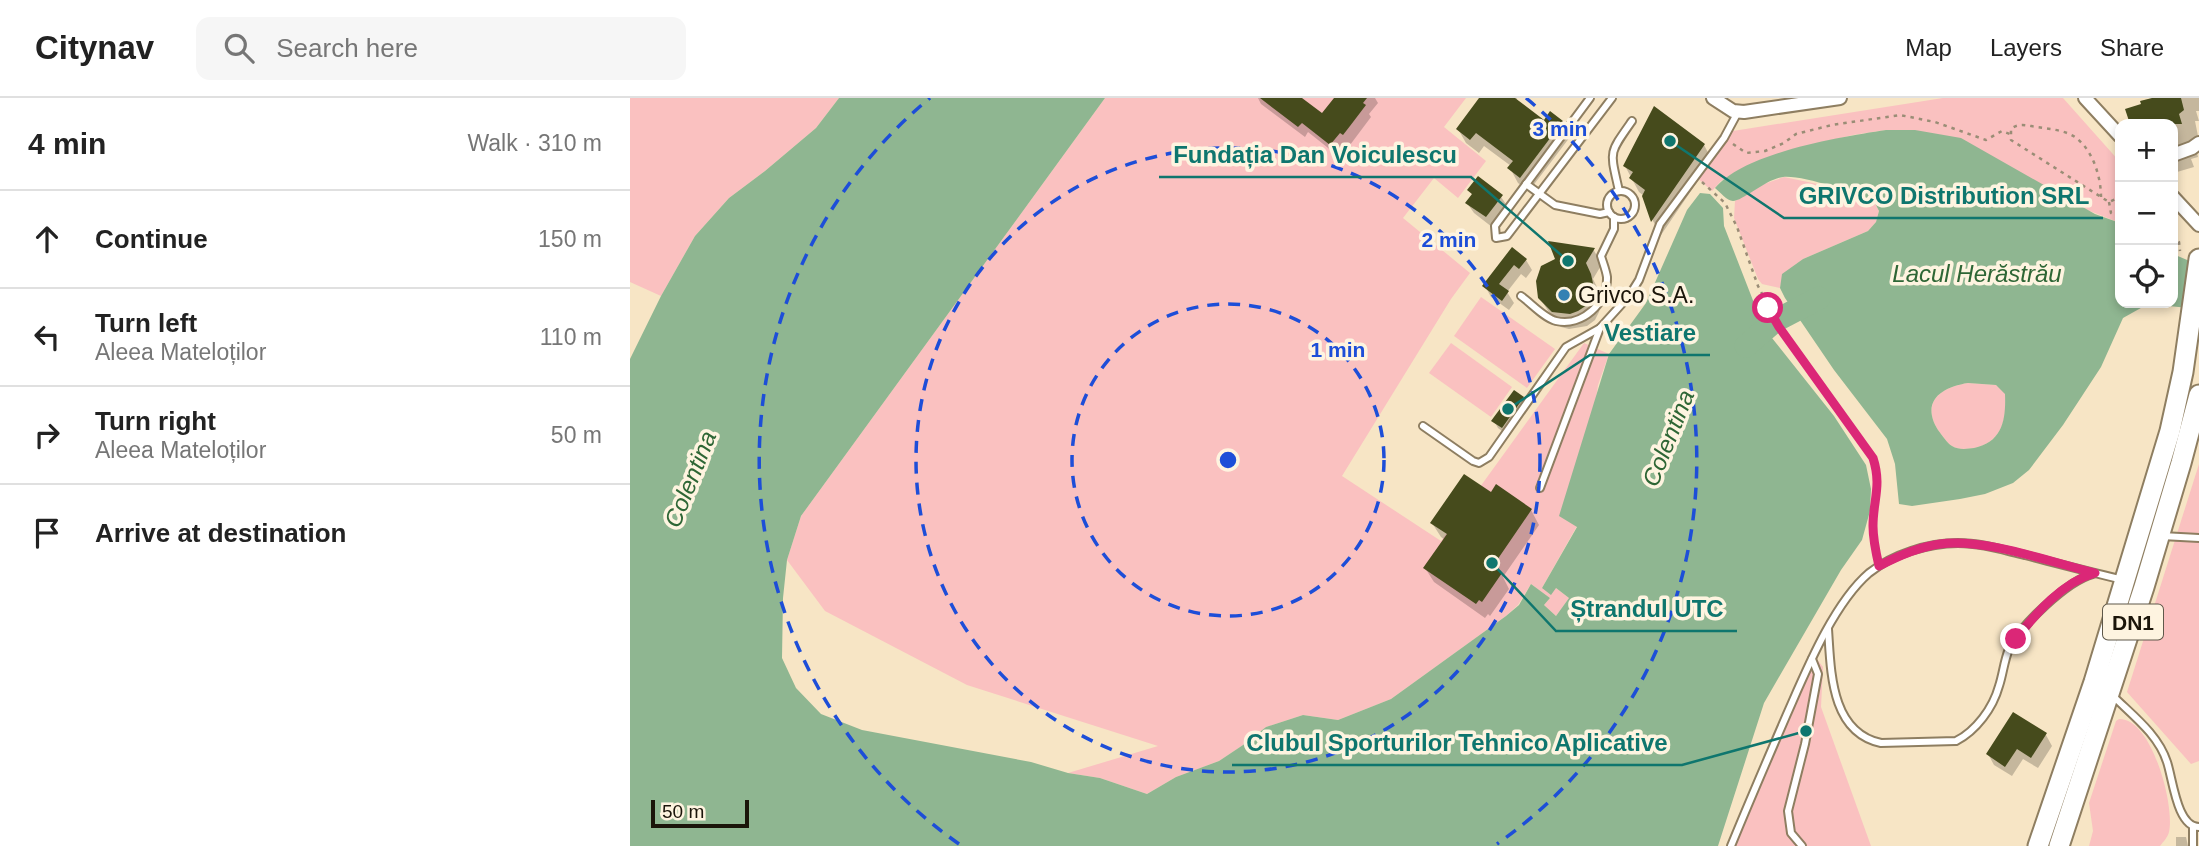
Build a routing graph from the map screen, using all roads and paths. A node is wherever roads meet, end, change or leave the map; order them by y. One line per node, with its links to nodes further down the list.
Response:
1 (1590, 98): 7 (lane)
2 (1612, 98): 10 (lane)
3 (1713, 98): 6 (street)
4 (1840, 98): 6 (street)
5 (2085, 98): 9 (street)
6 (1738, 112): 12 (lane)
7 (1573, 121): 10 (lane); 16 (lane)
8 (1632, 121): 17 (lane)
9 (2115, 130)
10 (1586, 132): 18 (lane)
11 (2010, 134): 12 (path); 19 (path); 19 (path)
12 (1724, 138): 15 (lane)
13 (2199, 142): 14 (street)
14 (2178, 153)
15 (1696, 177): 28 (lane); 34 (path)
16 (1526, 184): 18 (lane); 18 (lane)
17 (1619, 191): 23 (lane); 23 (lane)
18 (1539, 195): 23 (lane)
19 (2101, 197): 21 (path)
20 (2115, 199): 21 (path)
21 (2109, 202): 24 (path)
22 (2178, 202): 25 (street)
23 (1612, 214): 27 (lane)
24 (2115, 216)
25 (2199, 225)
26 (2199, 259): 36 (main road, DN1)
27 (1521, 296)
28 (1600, 327): 30 (lane); 31 (lane)
29 (2199, 395): 32 (main road, DN1)
30 (1423, 426)
31 (1540, 488)
32 (2160, 536): 33 (lane); 39 (main road, DN1)
33 (2199, 538)
34 (1879, 566): 35 (lane); 37 (lane)
35 (2095, 573): 36 (lane); 37 (lane)
36 (2125, 581): 43 (main road, DN1)
37 (1828, 629): 38 (lane)
38 (1812, 659): 41 (lane); 42 (lane)
39 (2110, 694): 40 (lane); 44 (main road, DN1)
40 (2196, 827): 45 (lane)
41 (1731, 846)
42 (1802, 846)
43 (2038, 846)
44 (2059, 846)
45 (2193, 846)

